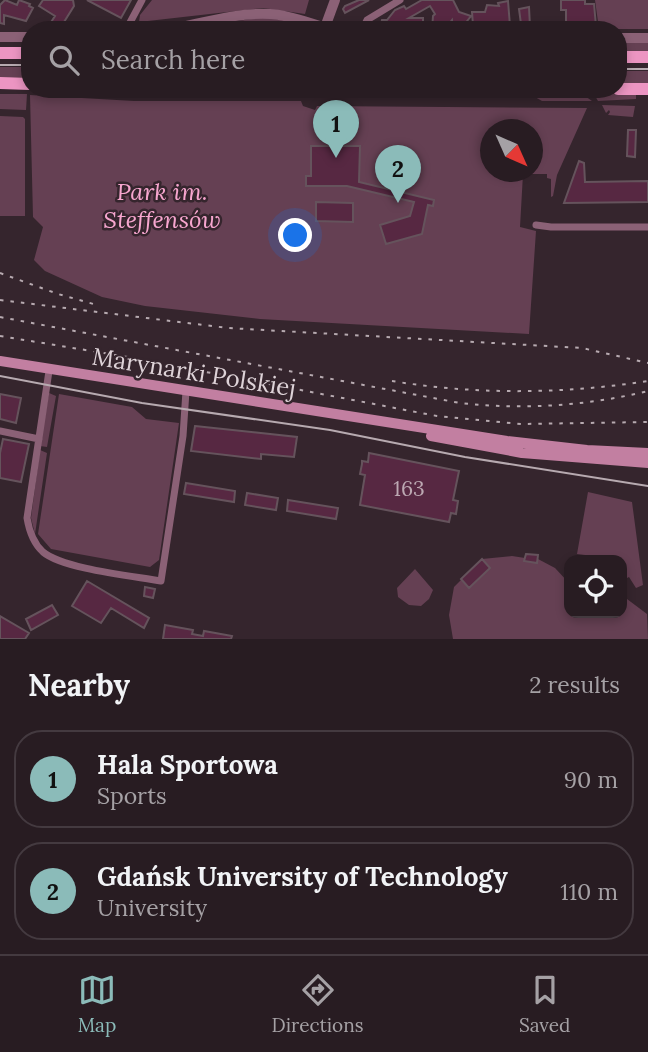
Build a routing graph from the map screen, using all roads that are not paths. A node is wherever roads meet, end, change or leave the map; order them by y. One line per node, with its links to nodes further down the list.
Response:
1 (142, 0): 4 (street)
2 (335, 0): 7 (street)
3 (400, 0): 8 (street)
4 (131, 21)
5 (218, 21): 6 (street)
6 (302, 21)
7 (330, 21)
8 (366, 21)
9 (0, 37): 10 (street)
10 (21, 37)
11 (627, 38): 12 (street)
12 (648, 38)
13 (0, 53): 14 (main road)
14 (21, 53)
15 (627, 57): 16 (main road)
16 (648, 57)
17 (0, 83): 18 (main road)
18 (21, 84)
19 (627, 89): 20 (main road)
20 (648, 89)
21 (536, 225): 22 (street)
22 (648, 227)
23 (0, 361): 24 (main road, Marynarki Polskiej)
24 (49, 370): 25 (main road, Marynarki Polskiej); 27 (street)
25 (186, 391): 27 (street); 28 (main road, Marynarki Polskiej)
26 (0, 431): 27 (street)
27 (39, 439)
28 (494, 444): 29 (main road, Marynarki Polskiej); 30 (main road, Marynarki Polskiej)
29 (648, 453)
30 (648, 463)

